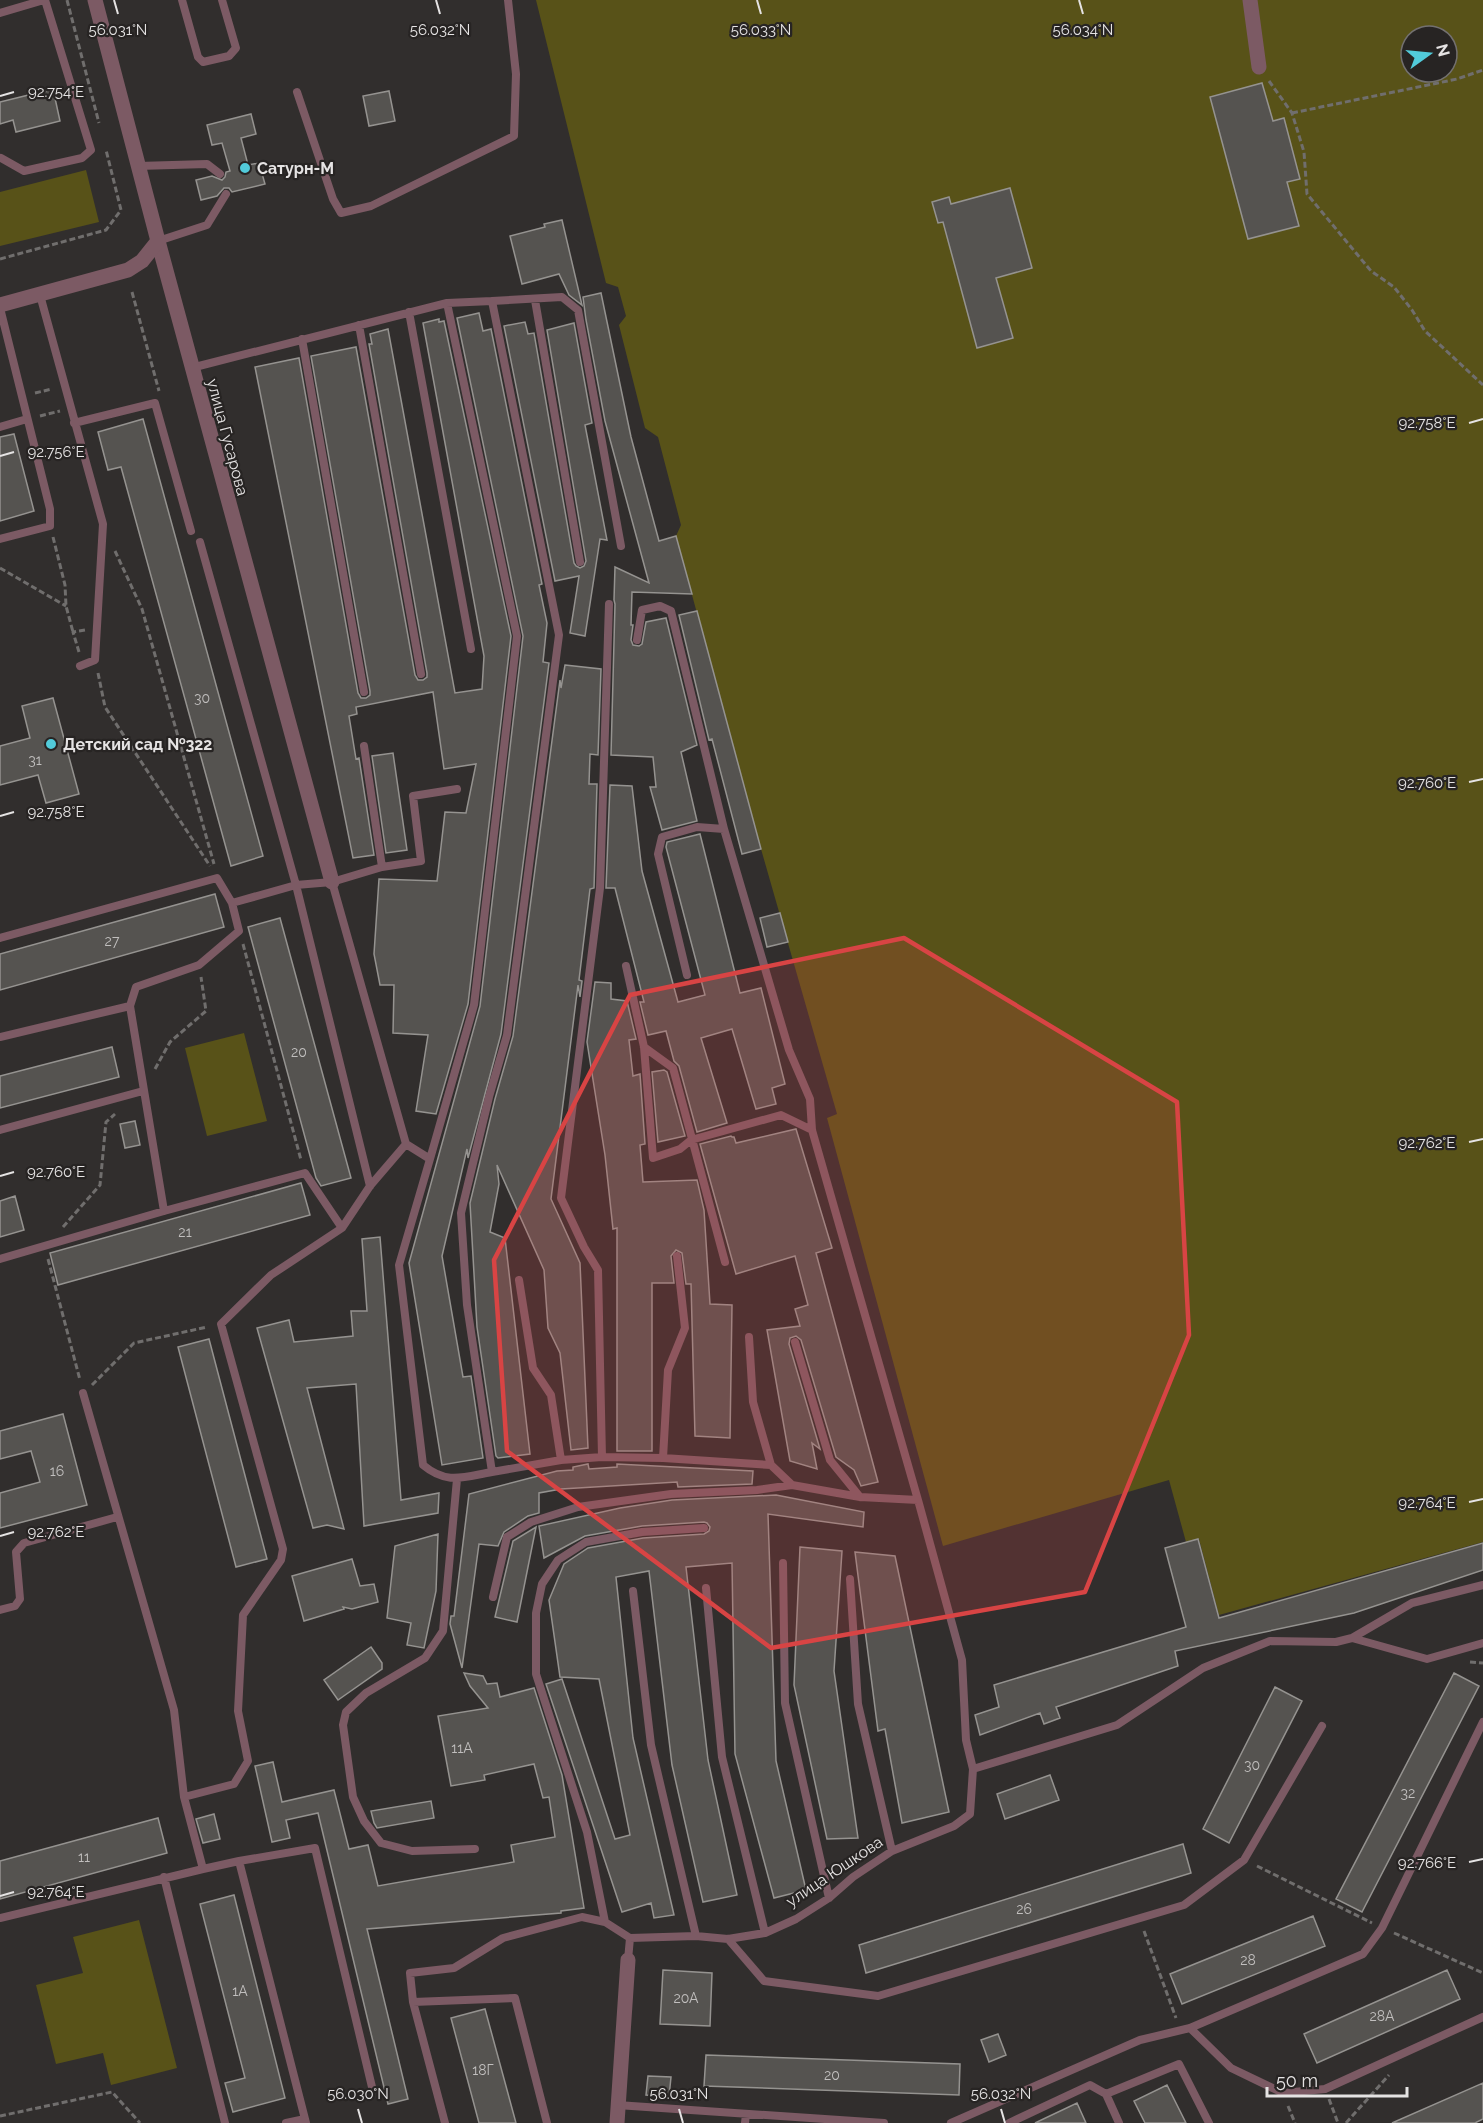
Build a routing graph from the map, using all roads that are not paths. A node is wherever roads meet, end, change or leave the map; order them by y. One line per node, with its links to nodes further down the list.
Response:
1 (95, 0): 11 (street, улица Гусарова)
2 (182, 0): 3 (lane)
3 (222, 0)
4 (508, 0): 9 (lane)
5 (1250, 0): 8 (street)
6 (40, 1): 7 (lane); 10 (lane)
7 (0, 14)
8 (1259, 67)
9 (297, 92)
10 (1, 158)
11 (138, 166): 12 (lane); 14 (street, улица Гусарова)
12 (220, 174)
13 (226, 194): 14 (lane)
14 (158, 241): 15 (street); 23 (street, улица Гусарова)
15 (40, 295): 19 (street); 25 (lane)
16 (535, 300): 17 (lane); 30 (lane); 31 (lane)
17 (492, 301): 18 (lane); 71 (lane)
18 (447, 303): 20 (lane); 56 (lane)
19 (0, 306): 24 (lane)
20 (409, 312): 21 (lane); 34 (lane)
21 (358, 325): 22 (lane); 36 (lane)
22 (302, 339): 23 (lane); 37 (lane)
23 (191, 368): 42 (street, улица Гусарова)
24 (32, 418): 26 (lane); 28 (lane)
25 (74, 423): 27 (lane); 35 (lane)
26 (0, 427)
27 (191, 531)
28 (0, 539)
29 (200, 542): 43 (lane)
30 (621, 546)
31 (580, 562)
32 (609, 604): 67 (lane)
33 (637, 640): 40 (lane)
34 (471, 649)
35 (80, 666)
36 (421, 674)
37 (364, 692)
38 (364, 746): 41 (lane)
39 (457, 789): 41 (lane)
40 (724, 829): 47 (lane); 53 (lane)
41 (382, 867): 42 (lane)
42 (332, 882): 43 (lane); 55 (lane)
43 (296, 885): 44 (lane); 57 (lane)
44 (232, 903): 45 (lane); 48 (lane)
45 (0, 938)
46 (626, 966): 50 (lane)
47 (687, 975)
48 (130, 1006): 49 (lane); 51 (lane)
49 (0, 1037)
50 (644, 1047): 54 (lane); 54 (lane)
51 (143, 1091): 52 (lane); 58 (lane)
52 (0, 1130)
53 (812, 1130): 54 (lane); 75 (lane)
54 (691, 1140): 62 (lane)
55 (406, 1144): 56 (lane); 57 (lane)
56 (430, 1159): 72 (lane)
57 (370, 1186): 59 (lane)
58 (164, 1211): 59 (lane); 61 (lane)
59 (342, 1228): 90 (lane)
60 (677, 1256): 68 (lane)
61 (0, 1259)
62 (725, 1262)
63 (519, 1280): 69 (lane)
64 (749, 1337): 70 (lane)
65 (795, 1342): 74 (lane)
66 (83, 1393): 76 (lane)
67 (602, 1457): 68 (lane); 69 (lane)
68 (663, 1458): 70 (lane)
69 (561, 1460): 71 (lane)
70 (771, 1465): 73 (lane)
71 (492, 1472): 72 (lane)
72 (456, 1479): 91 (lane)
73 (792, 1485): 74 (lane); 83 (lane)
74 (860, 1497): 75 (lane)
75 (918, 1500): 89 (lane)
76 (117, 1517): 84 (lane); 90 (lane)
77 (704, 1528): 98 (lane)
78 (783, 1563): 96 (lane)
79 (849, 1579): 92 (lane)
80 (1483, 1585): 85 (lane)
81 (706, 1588): 99 (lane)
82 (633, 1591): 100 (lane)
83 (493, 1597)
84 (0, 1610)
85 (1352, 1638): 86 (lane); 89 (lane)
86 (1483, 1642)
87 (1483, 1722): 106 (lane)
88 (1322, 1726): 102 (lane)
89 (972, 1769): 92 (lane, улица Юшкова)
90 (184, 1797): 94 (lane)
91 (475, 1849)
92 (892, 1851): 96 (lane, улица Юшкова)
93 (239, 1862): 94 (lane); 107 (lane); 111 (lane)
94 (203, 1869): 95 (lane)
95 (164, 1877): 97 (lane); 112 (lane)
96 (829, 1898): 99 (lane, улица Юшкова)
97 (0, 1918)
98 (605, 1922): 101 (lane); 104 (lane)
99 (765, 1933): 102 (lane, улица Юшкова)
100 (696, 1936): 101 (lane, улица Юшкова); 102 (lane, улица Юшкова)
101 (630, 1938): 103 (lane)
102 (728, 1939)
103 (628, 1960): 109 (street)
104 (413, 2002): 114 (lane); 115 (lane)
105 (1483, 2017): 106 (lane)
106 (1190, 2028): 118 (lane)
107 (372, 2087)
108 (1106, 2094): 119 (lane); 120 (lane); 121 (lane)
109 (617, 2105): 110 (lane); 116 (street)
110 (746, 2118): 117 (lane)
111 (305, 2121): 113 (lane)
112 (225, 2123)
113 (286, 2123)
114 (445, 2123)
115 (547, 2123)
116 (617, 2123)
117 (884, 2123)
118 (951, 2123)
119 (1008, 2123)
120 (1119, 2123)
121 (1209, 2123)

